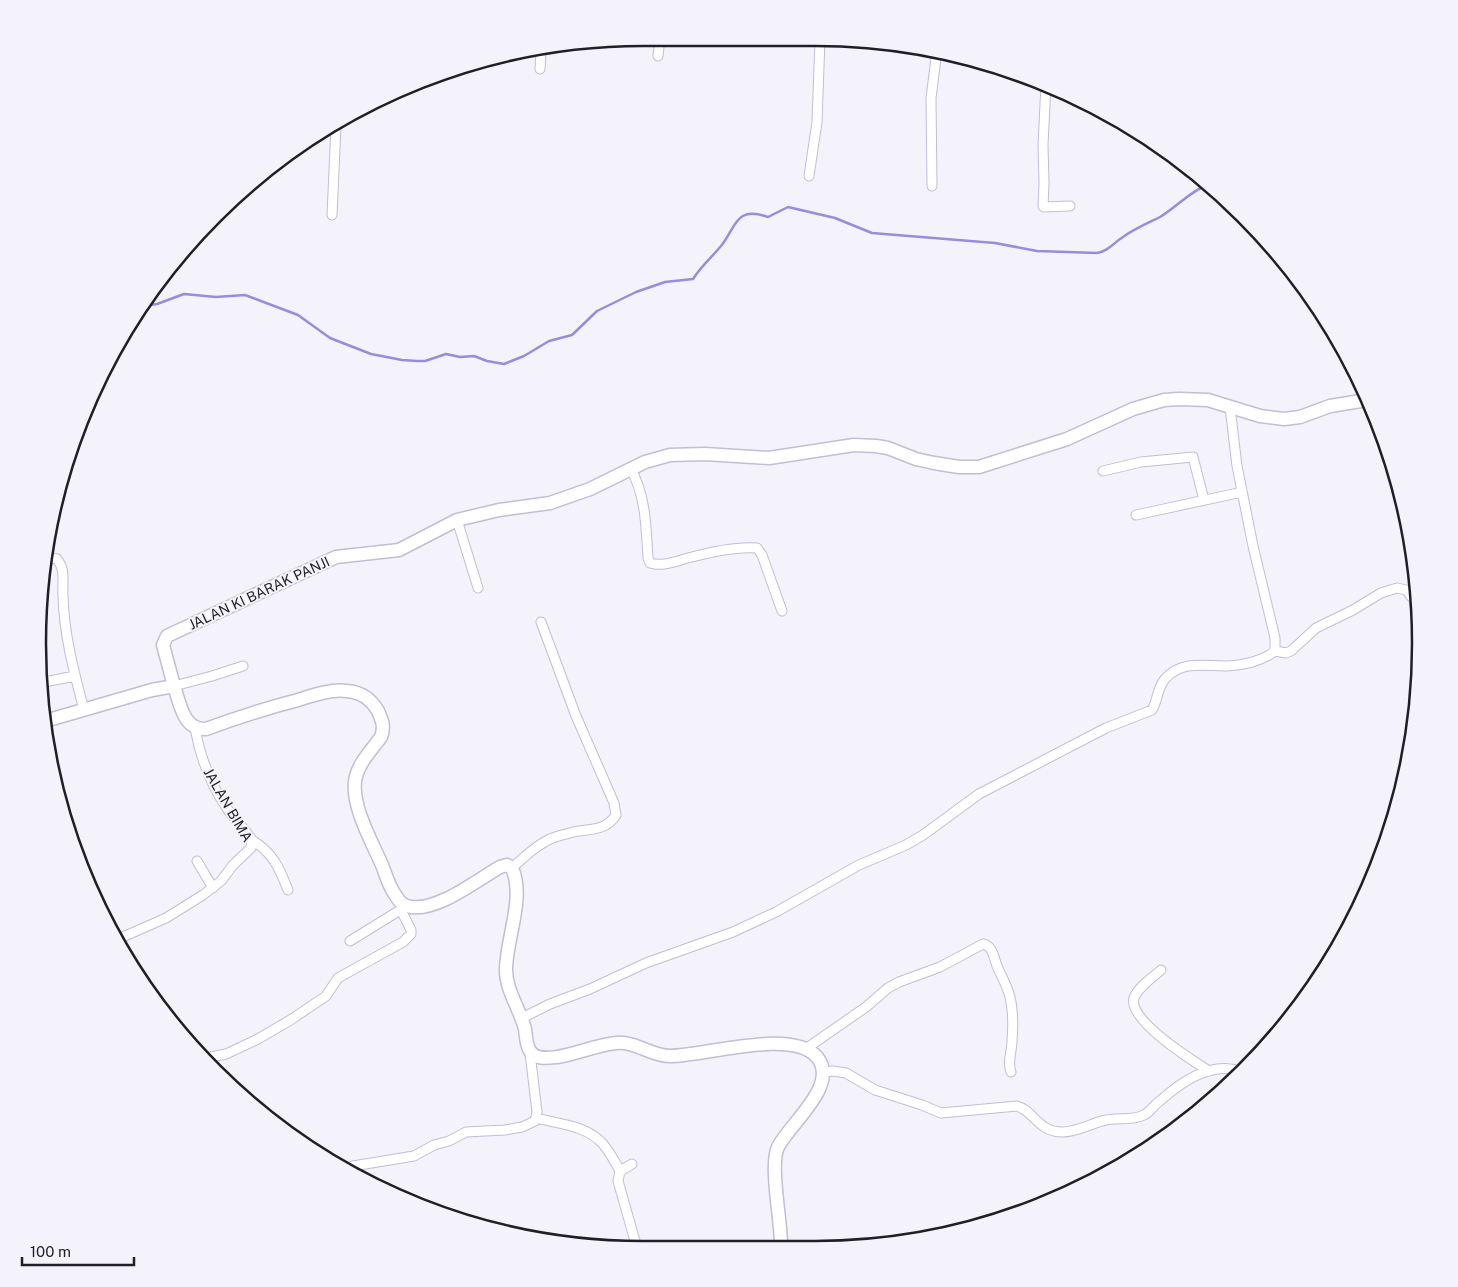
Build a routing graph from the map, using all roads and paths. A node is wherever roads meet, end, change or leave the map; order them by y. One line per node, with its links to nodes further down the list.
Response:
1 (659, 46): 4 (street)
2 (820, 46): 9 (street)
3 (541, 56): 6 (street)
4 (658, 56)
5 (936, 59): 10 (street)
6 (540, 69)
7 (1045, 93): 11 (street)
8 (336, 132): 12 (street)
9 (809, 176)
10 (932, 186)
11 (1070, 206)
12 (332, 215)
13 (1360, 401): 14 (street, JALAN KI BARAK PANJI)
14 (1230, 407): 15 (street, JALAN KI BARAK PANJI); 17 (street)
15 (630, 469): 20 (street, JALAN KI BARAK PANJI); 24 (street)
16 (1103, 471): 18 (street)
17 (1242, 492): 18 (street); 26 (street)
18 (1204, 500): 19 (street)
19 (1136, 515)
20 (457, 520): 22 (street); 30 (street, JALAN KI BARAK PANJI)
21 (52, 558): 28 (street)
22 (478, 588)
23 (1409, 594): 26 (street)
24 (782, 611)
25 (542, 622): 36 (street)
26 (1275, 651): 43 (street)
27 (243, 666): 30 (street)
28 (75, 676): 29 (street); 31 (street)
29 (48, 681)
30 (174, 686): 31 (street); 33 (street, JALAN KI BARAK PANJI)
31 (84, 710): 32 (street)
32 (51, 719)
33 (195, 728): 34 (street, JALAN BIMA); 39 (street)
34 (252, 840): 37 (street, JALAN BIMA); 38 (street)
35 (197, 861): 37 (street)
36 (512, 868): 39 (street); 43 (street)
37 (213, 888): 40 (street, JALAN BIMA)
38 (288, 890)
39 (403, 908): 41 (street); 46 (street)
40 (123, 937)
41 (350, 941)
42 (1161, 970): 48 (street)
43 (522, 1018): 45 (street)
44 (807, 1048): 45 (street); 49 (street); 50 (street)
45 (530, 1053): 51 (street)
46 (212, 1057)
47 (1233, 1070): 48 (street)
48 (1209, 1071): 49 (street)
49 (824, 1072): 56 (street)
50 (1011, 1072)
51 (536, 1118): 53 (street); 54 (street)
52 (632, 1164): 54 (street)
53 (354, 1166)
54 (620, 1171): 55 (street)
55 (635, 1241)
56 (780, 1241)

